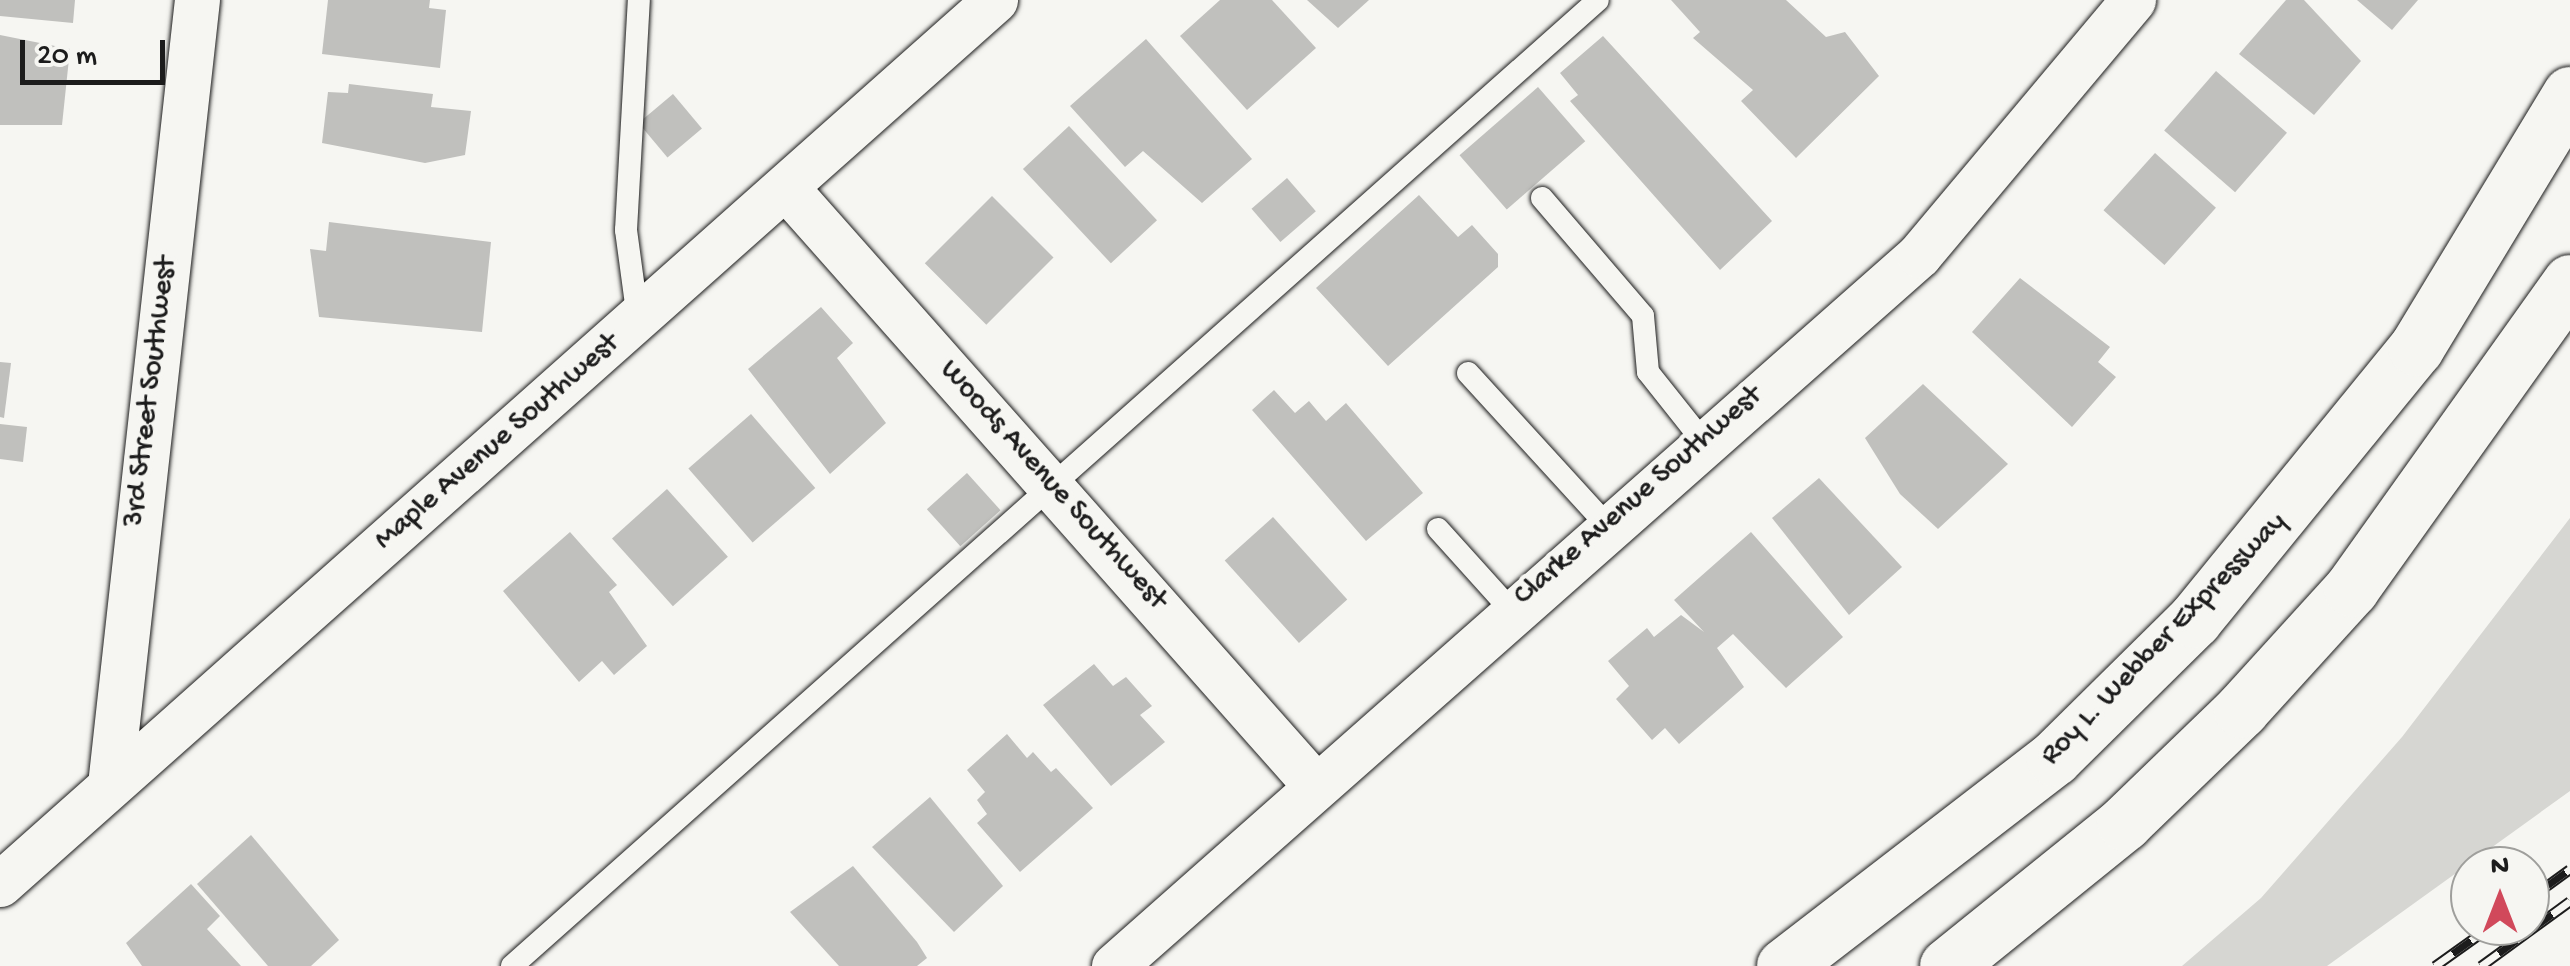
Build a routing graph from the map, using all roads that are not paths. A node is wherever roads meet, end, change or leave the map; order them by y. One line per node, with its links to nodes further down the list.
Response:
1 (198, 0): 18 (street, 3rd Street Southwest)
2 (639, 0): 10 (lane)
3 (995, 0): 7 (street, Maple Avenue Southwest)
4 (1598, 0): 13 (lane)
5 (2132, 0): 12 (street, Clarke Avenue Southwest)
6 (2570, 94): 22 (highway, Roy L. Webber Expressway)
7 (788, 190): 10 (street, Maple Avenue Southwest); 13 (street, Woods Avenue Southwest)
8 (1542, 198): 12 (lane)
9 (2570, 282): 23 (highway)
10 (638, 319): 18 (street, Maple Avenue Southwest)
11 (1468, 373): 14 (lane)
12 (1702, 440): 14 (street, Clarke Avenue Southwest)
13 (1053, 486): 17 (street, Woods Avenue Southwest); 20 (lane)
14 (1607, 525): 16 (street, Clarke Avenue Southwest)
15 (1438, 530): 16 (lane)
16 (1510, 610): 17 (street, Clarke Avenue Southwest)
17 (1314, 784): 21 (street, Clarke Avenue Southwest)
18 (110, 785): 19 (street, Maple Avenue Southwest)
19 (0, 884)
20 (512, 966)
21 (1114, 966)
22 (1784, 966)
23 (1947, 966)

